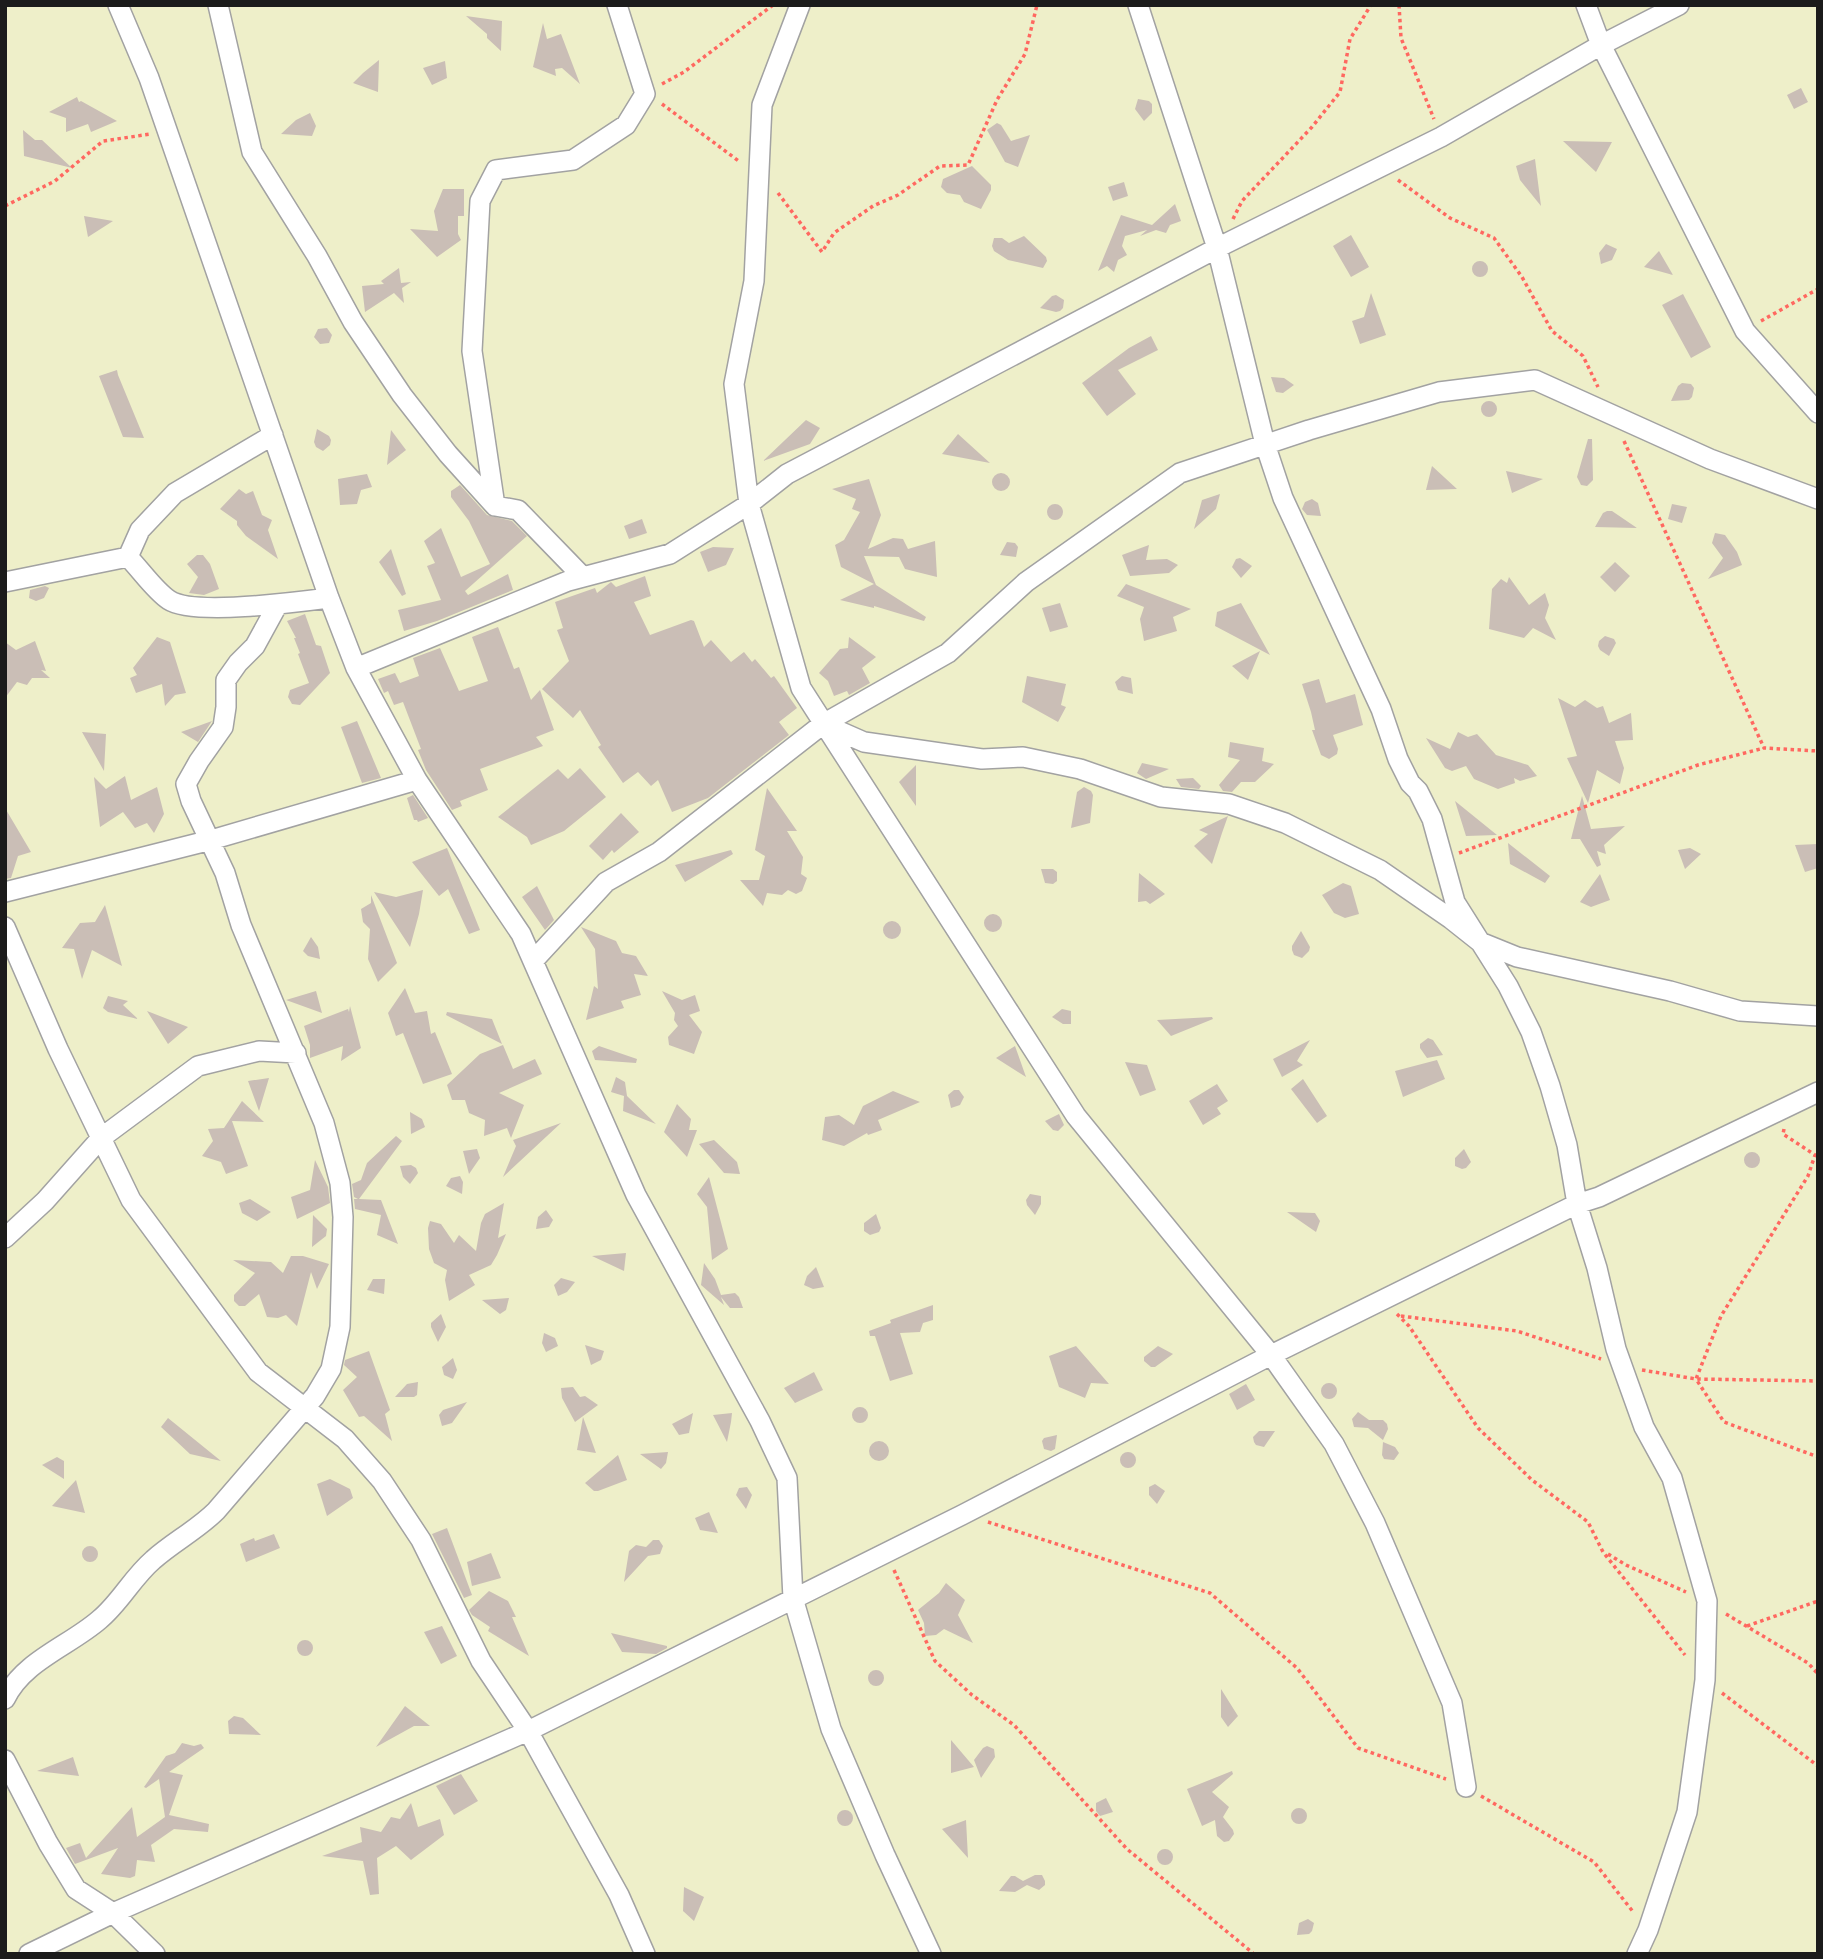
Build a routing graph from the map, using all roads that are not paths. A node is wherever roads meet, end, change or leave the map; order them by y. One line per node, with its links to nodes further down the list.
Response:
1 (118, 5): 11 (street)
2 (218, 5): 15 (street)
3 (617, 5): 15 (street)
4 (800, 5): 14 (street)
5 (1138, 5): 9 (street)
6 (1587, 5): 8 (street)
7 (1679, 5): 8 (street)
8 (1601, 45): 9 (street); 10 (street)
9 (1217, 248): 12 (street); 14 (street)
10 (1818, 413)
11 (273, 435): 16 (street); 19 (street)
12 (1265, 444): 13 (street); 22 (street); 27 (street)
13 (1818, 499)
14 (748, 504): 17 (street); 22 (street)
15 (495, 506): 17 (street)
16 (128, 557): 18 (street); 20 (street)
17 (583, 577): 21 (street)
18 (5, 582)
19 (329, 598): 20 (street); 21 (street)
20 (278, 604): 24 (street)
21 (356, 668): 23 (street)
22 (823, 724): 27 (street); 28 (street); 35 (street)
23 (417, 780): 24 (street); 28 (street)
24 (211, 841): 25 (street); 30 (street)
25 (5, 892)
26 (5, 927): 32 (street)
27 (1479, 942): 29 (street); 33 (street)
28 (534, 960): 37 (street)
29 (1818, 1016)
30 (296, 1054): 32 (street); 36 (street)
31 (1818, 1092): 33 (street)
32 (101, 1138): 34 (street); 36 (street)
33 (1577, 1204): 35 (street); 47 (street)
34 (5, 1238)
35 (1271, 1355): 37 (street); 41 (street)
36 (304, 1408): 38 (street); 39 (street)
37 (793, 1598): 39 (street); 46 (street)
38 (5, 1699)
39 (528, 1731): 42 (street); 45 (street)
40 (5, 1760): 42 (street)
41 (1466, 1787)
42 (113, 1913): 43 (street); 44 (street)
43 (29, 1954)
44 (155, 1954)
45 (645, 1954)
46 (931, 1954)
47 (1637, 1954)

